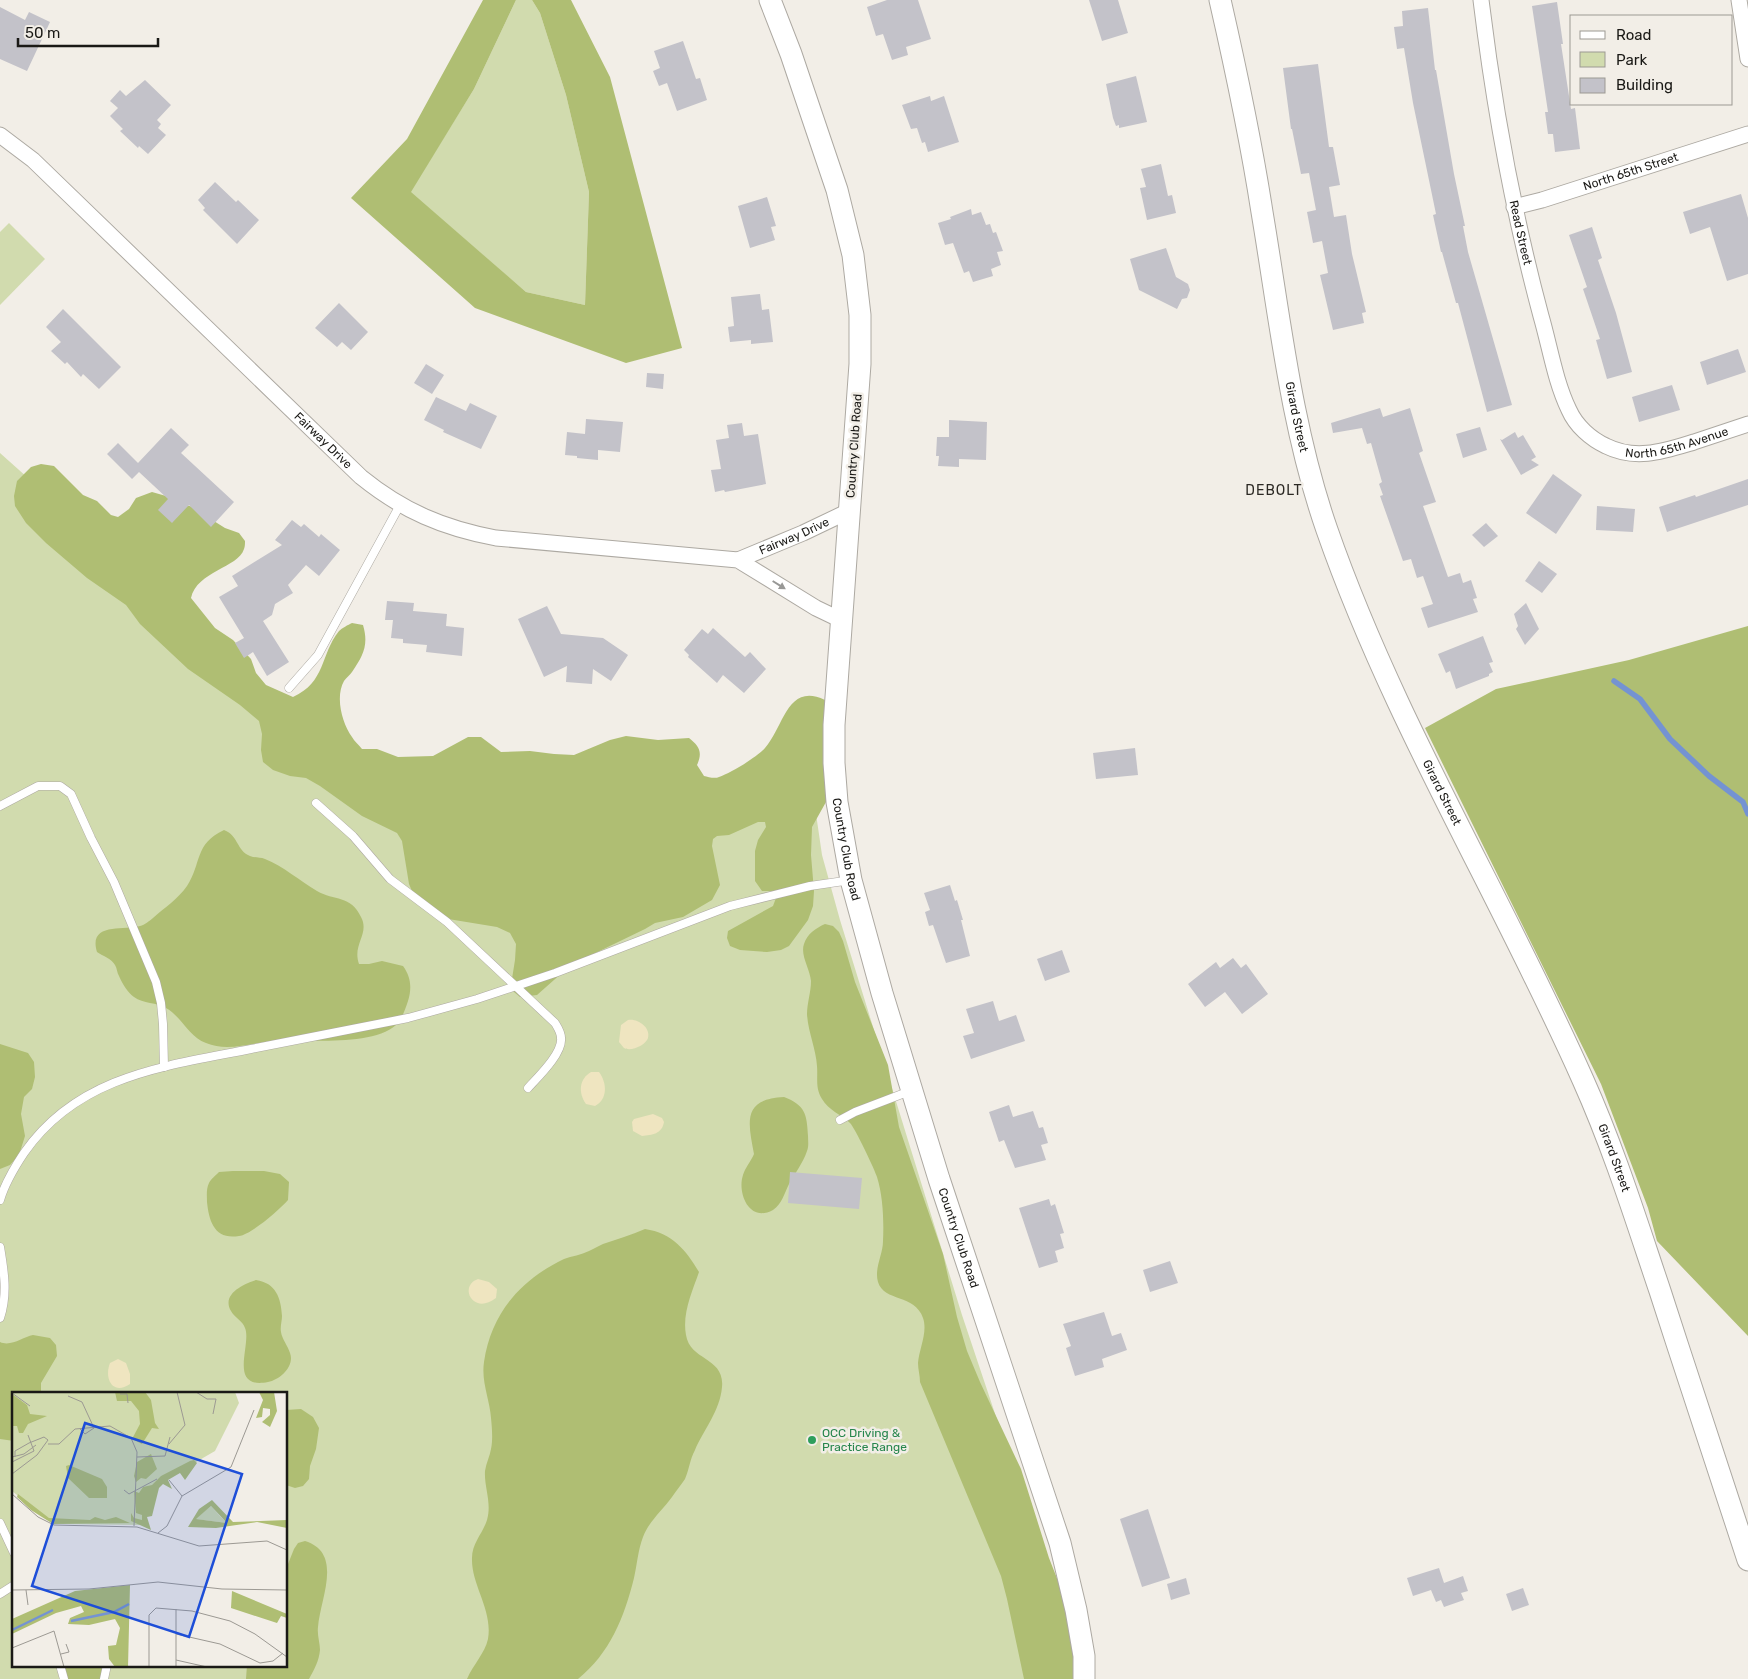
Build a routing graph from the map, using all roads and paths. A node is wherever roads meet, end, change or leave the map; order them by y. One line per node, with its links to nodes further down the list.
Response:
1 (770, 0): 12 (street, Country Club Road)
2 (1220, 0): 29 (street, Girard Street)
3 (1481, 0): 8 (street, Read Street)
4 (1739, 0): 5 (street)
5 (1748, 59)
6 (1748, 134): 8 (street, North 65th Street)
7 (0, 135): 11 (street, Fairway Drive)
8 (1514, 207): 10 (street, Read Street)
9 (1748, 424): 10 (street, North 65th Avenue)
10 (1606, 446)
11 (400, 505): 13 (street, Fairway Drive); 15 (lane)
12 (849, 511): 13 (street, Fairway Drive); 14 (street, Country Club Road)
13 (738, 560): 14 (street, Fairway Drive, one-way to 14)
14 (842, 620): 18 (street, Country Club Road)
15 (289, 688)
16 (316, 803): 19 (lane)
17 (0, 806): 20 (lane)
18 (851, 880): 19 (lane); 22 (street, Country Club Road)
19 (516, 986): 20 (lane); 21 (lane)
20 (164, 1067): 24 (lane)
21 (528, 1088)
22 (912, 1090): 23 (lane); 36 (street, Country Club Road)
23 (840, 1120)
24 (0, 1200)
25 (0, 1247): 26 (lane)
26 (0, 1318)
27 (0, 1523): 28 (lane)
28 (12, 1549)
29 (1748, 1560)
30 (12, 1586): 31 (lane)
31 (0, 1594)
32 (60, 1666): 34 (lane)
33 (107, 1666): 35 (lane)
34 (64, 1679)
35 (104, 1679)
36 (1084, 1679)

